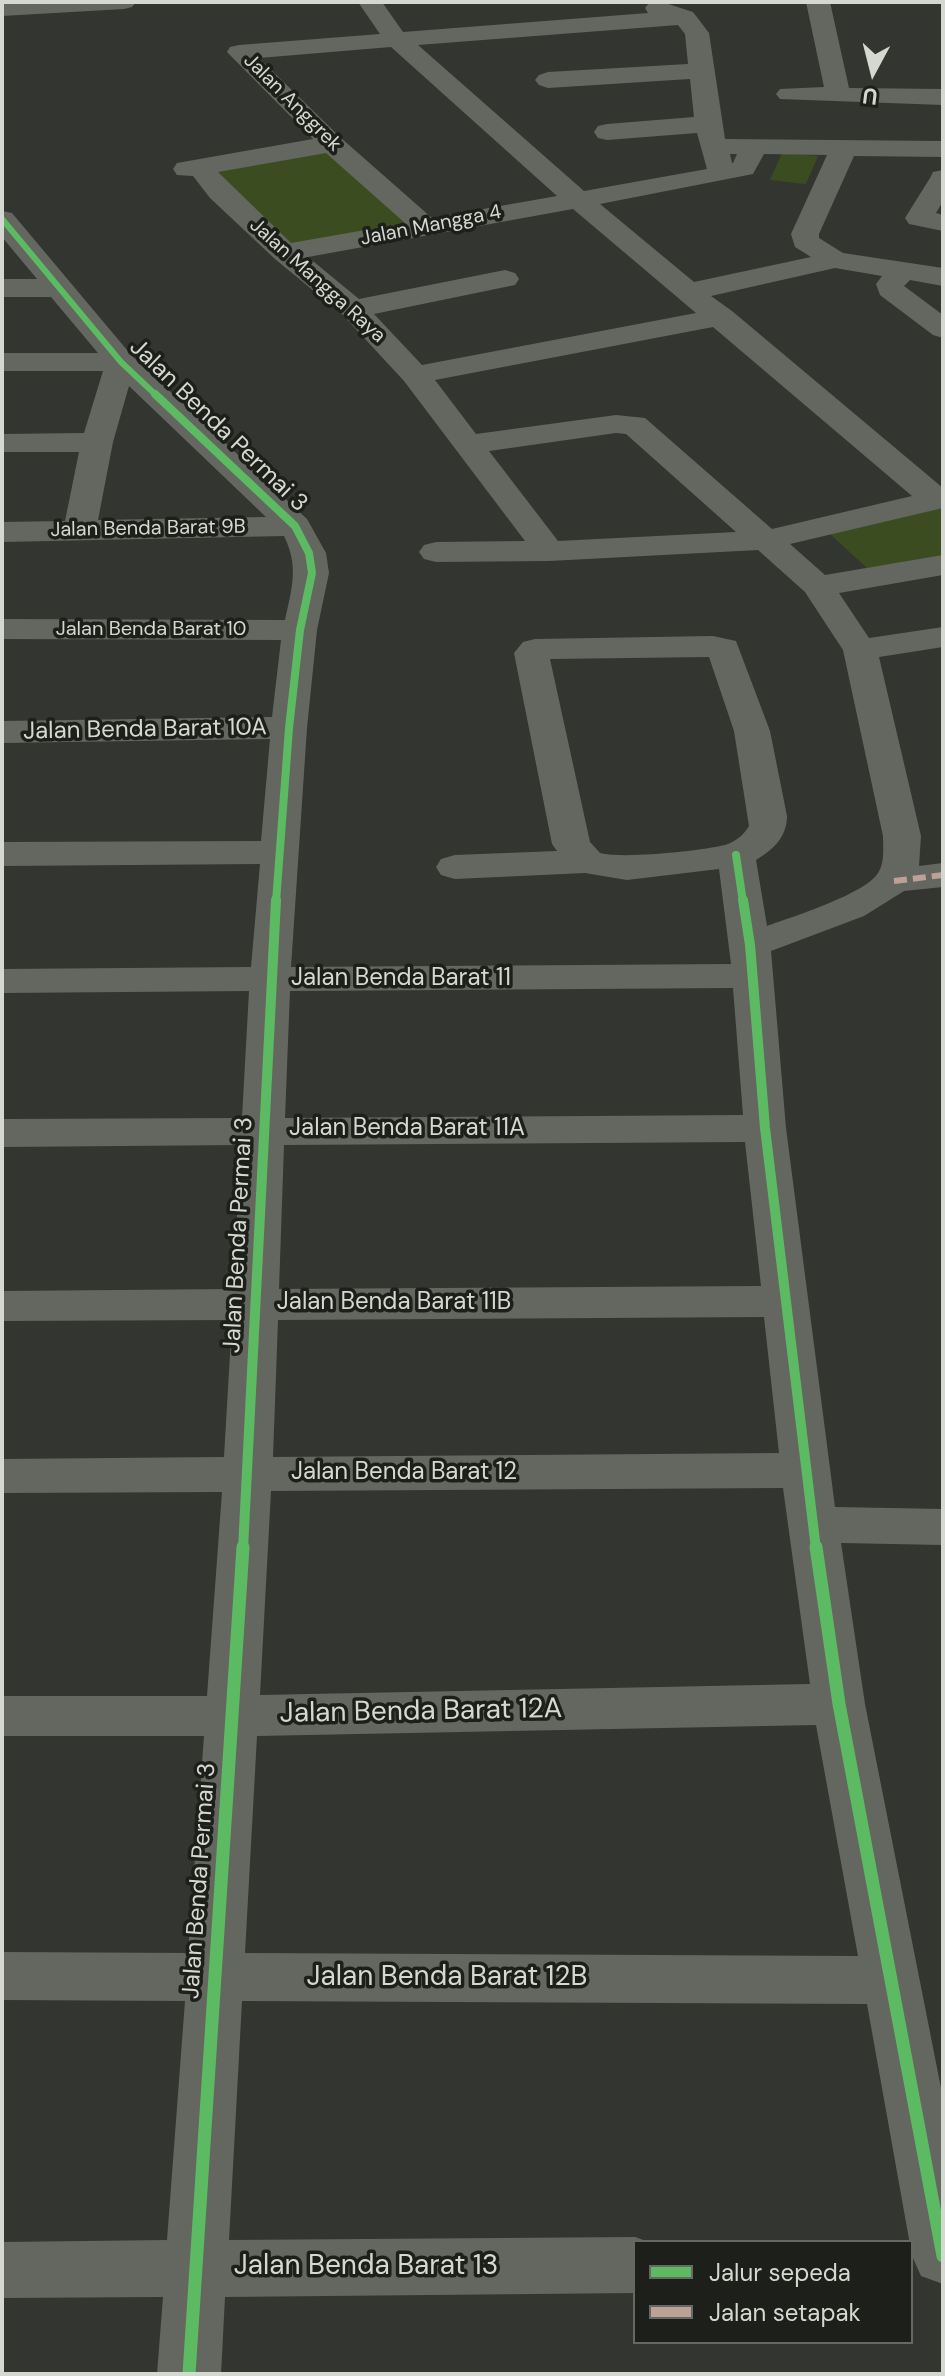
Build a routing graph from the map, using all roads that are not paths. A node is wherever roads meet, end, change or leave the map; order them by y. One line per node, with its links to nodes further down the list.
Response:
1 (124, 2): 5 (street)
2 (370, 2): 7 (street)
3 (637, 2): 6 (street)
4 (818, 2): 11 (street)
5 (2, 9)
6 (684, 17): 7 (street); 8 (street)
7 (397, 40): 15 (street, Jalan Anggrek); 21 (street)
8 (701, 71): 9 (street); 14 (street)
9 (548, 80)
10 (789, 94): 11 (street)
11 (838, 95): 12 (street)
12 (943, 97)
13 (607, 132): 14 (street)
14 (710, 135): 16 (street); 19 (street)
15 (332, 144): 24 (street, Jalan Anggrek); 25 (street, Jalan Mangga Raya)
16 (754, 147): 18 (street); 19 (street)
17 (943, 149): 18 (street)
18 (843, 150): 26 (street)
19 (722, 174): 21 (street, Jalan Mangga 4)
20 (943, 178): 23 (street)
21 (577, 199): 24 (street, Jalan Mangga 4); 32 (street)
22 (2, 219): 31 (street, Jalan Benda Permai 3)
23 (943, 223)
24 (426, 227): 25 (street, Jalan Mangga 4)
25 (285, 253): 33 (street, Jalan Mangga Raya)
26 (835, 260): 27 (street); 32 (street)
27 (901, 273): 28 (street); 35 (street)
28 (943, 277)
29 (505, 279): 33 (street)
30 (2, 288): 31 (street)
31 (59, 288): 37 (street, Jalan Benda Permai 3)
32 (690, 292): 34 (street)
33 (353, 309): 38 (street, Jalan Mangga Raya)
34 (722, 317): 38 (street); 42 (street)
35 (943, 329)
36 (2, 362): 37 (street)
37 (121, 362): 39 (street); 43 (street, Jalan Benda Permai 3)
38 (415, 375): 41 (street, Jalan Mangga Raya)
39 (97, 442): 40 (street); 44 (street)
40 (2, 443)
41 (469, 444): 46 (street); 47 (street, Jalan Mangga Raya)
42 (940, 498): 46 (street)
43 (295, 526): 44 (street, Jalan Benda Barat 9B); 52 (street, Jalan Benda Permai 3)
44 (79, 531): 45 (street, Jalan Benda Barat 9B)
45 (2, 532)
46 (767, 540): 47 (street); 50 (street)
47 (549, 551): 48 (street)
48 (436, 552)
49 (943, 565): 50 (street)
50 (818, 586): 54 (street)
51 (2, 629): 52 (street, Jalan Benda Barat 10)
52 (300, 630): 55 (street, Jalan Benda Permai 3)
53 (943, 637): 54 (street)
54 (860, 650): 63 (street)
55 (289, 728): 56 (street, Jalan Benda Barat 10A); 58 (street, Jalan Benda Permai 3)
56 (2, 732)
57 (943, 849): 63 (street)
58 (280, 852): 59 (street); 66 (street, Jalan Benda Permai 3)
59 (2, 854)
60 (736, 855): 61 (street); 61 (street); 65 (street)
61 (586, 861): 62 (street)
62 (455, 867)
63 (898, 870): 64 (street); 65 (street, Jalan Benda Barat 11)
64 (943, 875)
65 (751, 961): 66 (street, Jalan Benda Barat 11); 68 (street)
66 (270, 980): 67 (street, Jalan Benda Barat 11); 69 (street, Jalan Benda Permai 3)
67 (2, 981)
68 (765, 1128): 69 (street, Jalan Benda Barat 11A); 71 (street)
69 (263, 1130): 70 (street, Jalan Benda Barat 11A); 72 (street, Jalan Benda Permai 3)
70 (2, 1133)
71 (785, 1301): 72 (street, Jalan Benda Barat 11B); 74 (street)
72 (256, 1304): 73 (street, Jalan Benda Barat 11B); 75 (street, Jalan Benda Permai 3)
73 (2, 1306)
74 (805, 1470): 75 (street, Jalan Benda Barat 12); 77 (street)
75 (248, 1474): 76 (street, Jalan Benda Barat 12); 81 (street, Jalan Benda Permai 3)
76 (2, 1476)
77 (814, 1525): 78 (street); 79 (street)
78 (943, 1527)
79 (839, 1704): 81 (street, Jalan Benda Barat 12A); 84 (street)
80 (2, 1716): 81 (street, Jalan Benda Barat 12A)
81 (232, 1716): 83 (street, Jalan Benda Permai 3)
82 (2, 1976): 83 (street, Jalan Benda Barat 12B)
83 (214, 1978): 84 (street, Jalan Benda Barat 12B); 89 (street, Jalan Benda Permai 3)
84 (891, 1980): 85 (street)
85 (943, 2256)
86 (913, 2263): 87 (street)
87 (943, 2263)
88 (633, 2265): 89 (street, Jalan Benda Barat 13)
89 (195, 2268): 90 (street, Jalan Benda Barat 13); 91 (street, Jalan Benda Permai 3)
90 (2, 2270)
91 (189, 2374)

